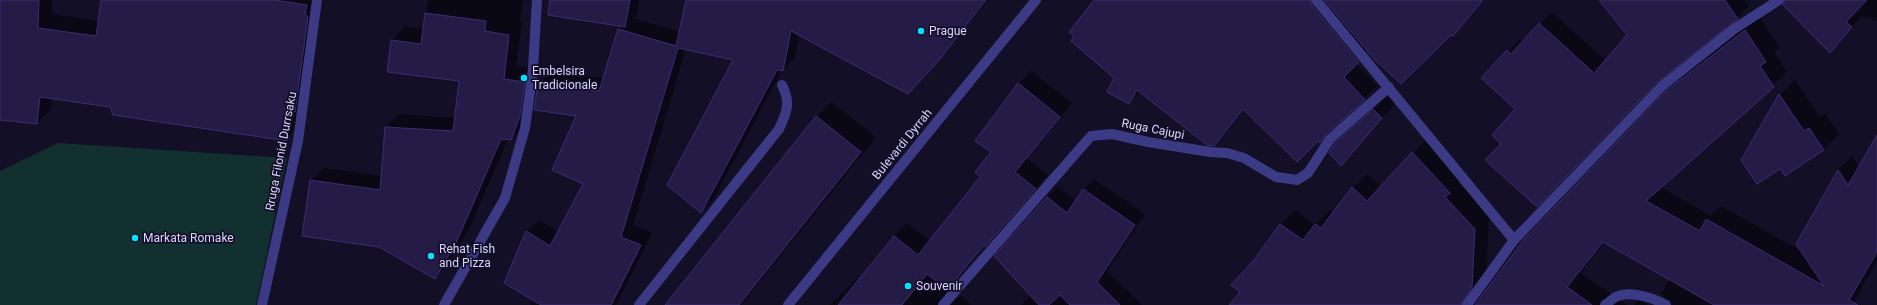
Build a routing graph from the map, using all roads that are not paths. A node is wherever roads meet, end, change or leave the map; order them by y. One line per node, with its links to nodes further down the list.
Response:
1 (317, 0): 10 (street, Rruga Filonid Durrsaku)
2 (537, 0): 11 (street)
3 (1036, 0): 9 (street, Bulevardi Dyrrah)
4 (1316, 0): 7 (street)
5 (1779, 0): 8 (street)
6 (782, 85): 12 (street)
7 (1389, 87): 8 (street); 13 (street, Ruga Cajupi)
8 (1514, 240): 14 (street)
9 (791, 304)
10 (262, 305)
11 (444, 305)
12 (639, 305)
13 (943, 305)
14 (1467, 305)
15 (1605, 305): 16 (street)
16 (1666, 305)

